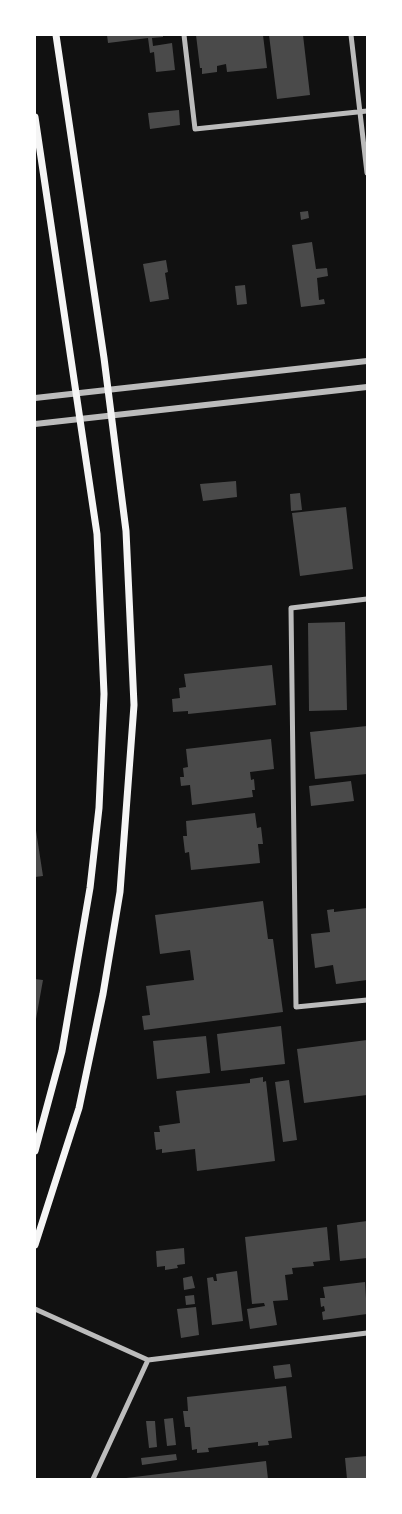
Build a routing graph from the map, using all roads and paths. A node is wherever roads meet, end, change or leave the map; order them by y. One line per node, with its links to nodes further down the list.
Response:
1 (56, 35): 10 (main road)
2 (184, 35): 5 (street)
3 (351, 35): 5 (street)
4 (367, 111): 5 (street)
5 (360, 112): 7 (street)
6 (35, 117): 11 (main road)
7 (367, 173)
8 (367, 361): 10 (street)
9 (367, 387): 13 (street)
10 (108, 391): 11 (street); 13 (main road)
11 (76, 393): 12 (street); 14 (main road)
12 (35, 398)
13 (110, 414): 14 (street); 19 (main road)
14 (80, 419): 15 (street); 18 (main road)
15 (35, 424)
16 (367, 599): 17 (street)
17 (367, 1000)
18 (35, 1151)
19 (35, 1245)
20 (35, 1309): 22 (street)
21 (367, 1333): 22 (street)
22 (148, 1360): 23 (street)
23 (94, 1479)

